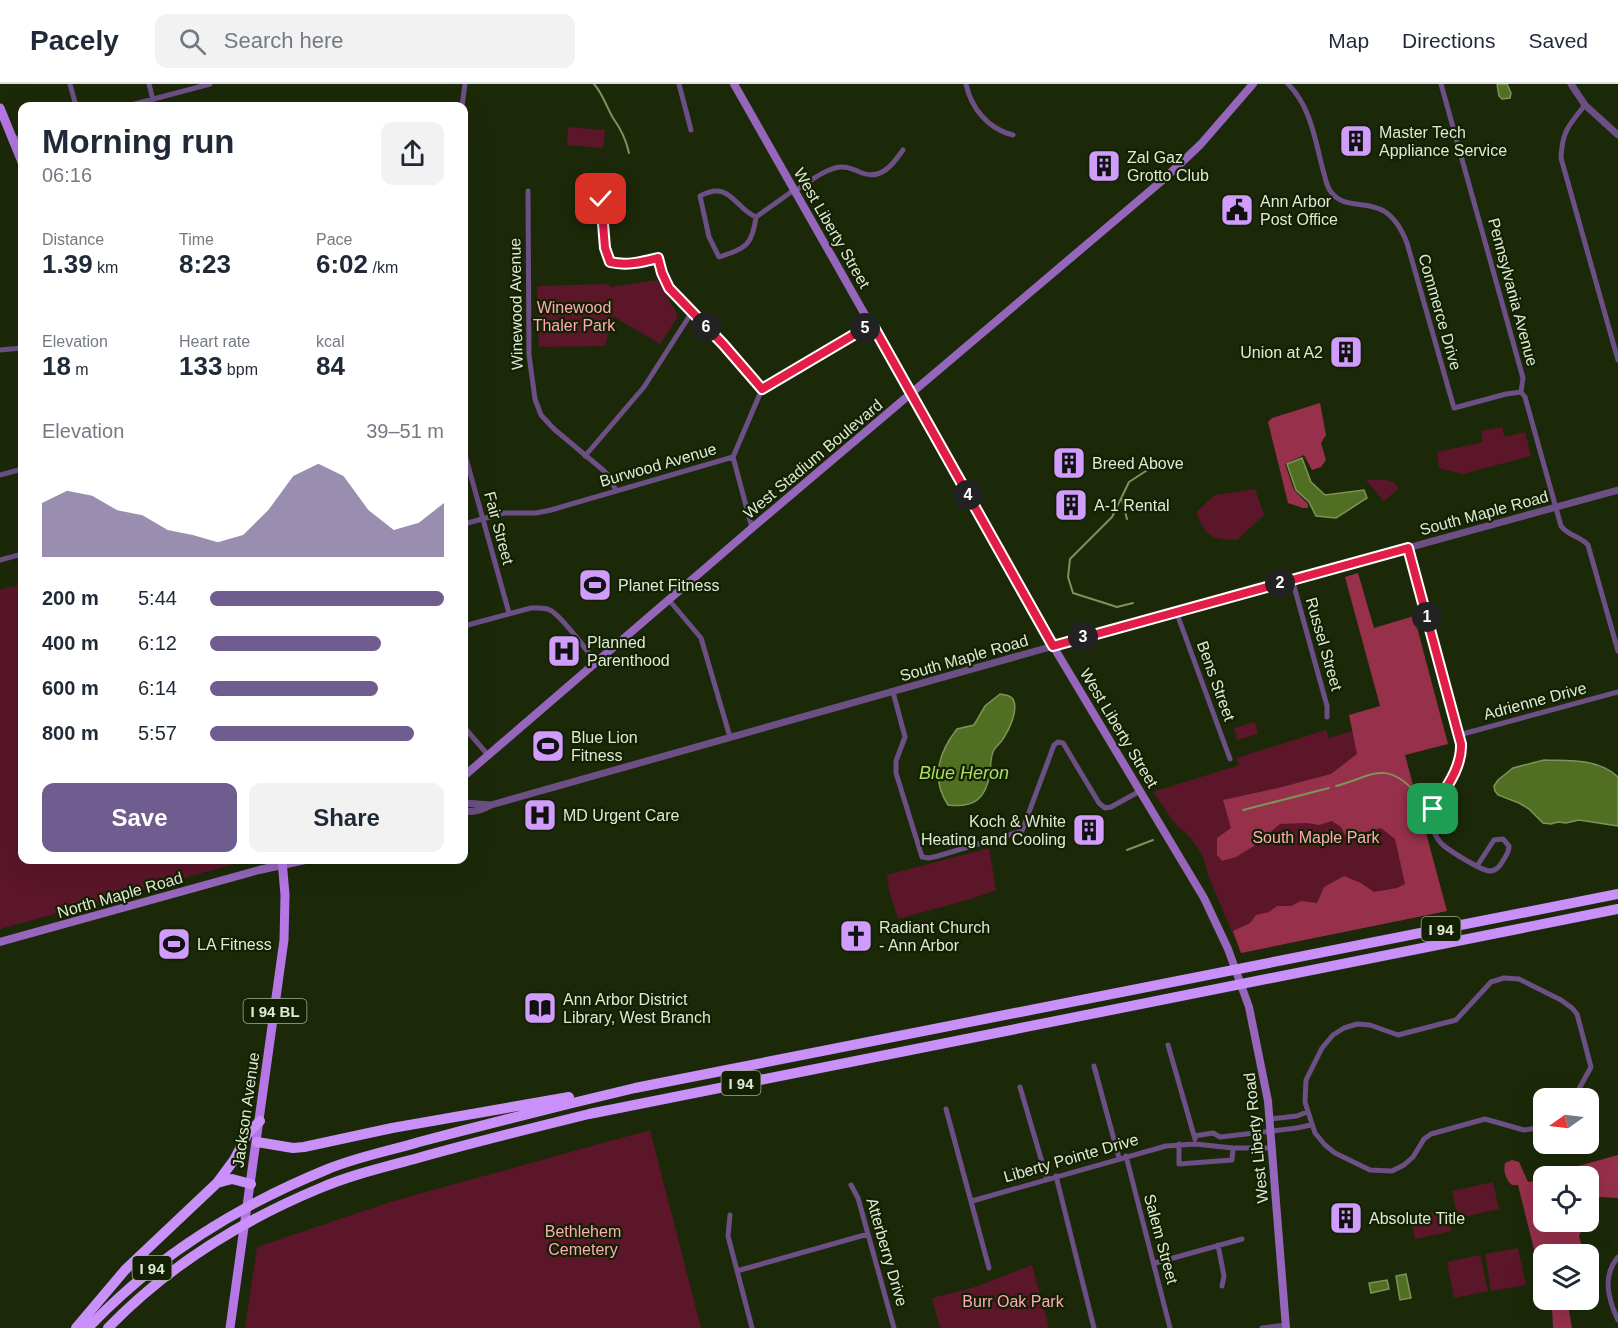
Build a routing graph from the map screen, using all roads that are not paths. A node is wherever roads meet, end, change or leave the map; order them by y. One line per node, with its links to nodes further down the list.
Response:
1 (70, 84): 13 (street)
2 (149, 84): 12 (street)
3 (210, 84): 12 (street)
4 (465, 84): 15 (street)
5 (679, 84): 18 (street)
6 (734, 84): 24 (main road, West Liberty Street)
7 (966, 84): 19 (street)
8 (1253, 84): 34 (main road, West Stadium Boulevard)
9 (1288, 84): 33 (street, Commerce Drive)
10 (1441, 84): 33 (street, Pennsylvania Avenue)
11 (1571, 84): 16 (street)
12 (153, 100): 14 (street)
13 (75, 102)
14 (144, 102)
15 (463, 102)
16 (1586, 105): 20 (street); 31 (street)
17 (0, 108): 21 (main road)
18 (691, 130)
19 (1012, 135)
20 (1618, 135)
21 (18, 138)
22 (903, 150): 24 (street)
23 (528, 191): 35 (street, Winewood Avenue)
24 (795, 191): 26 (street); 28 (main road, West Liberty Street)
25 (601, 199): 27 (street)
26 (756, 217): 26 (street)
27 (692, 312): 32 (street); 35 (street)
28 (872, 324): 32 (street); 34 (main road, West Liberty Street)
29 (18, 348): 30 (street)
30 (0, 350)
31 (1618, 360)
32 (762, 389): 36 (street, Burwood Avenue)
33 (1521, 392): 42 (street, Pennsylvania Avenue)
34 (911, 394): 45 (main road, West Stadium Boulevard); 54 (main road, West Liberty Street)
35 (585, 456): 41 (street, Winewood Avenue)
36 (734, 458): 41 (street, Burwood Avenue); 45 (street)
37 (468, 466): 43 (street, Fair Street)
38 (18, 470): 39 (street)
39 (0, 475)
40 (1618, 490): 42 (street, South Maple Road)
41 (616, 491): 43 (street, Burwood Avenue)
42 (1556, 507): 46 (street, South Maple Road); 55 (street)
43 (482, 518): 44 (street, Burwood Avenue); 52 (street, Fair Street)
44 (468, 523)
45 (752, 528): 50 (main road, West Stadium Boulevard)
46 (1408, 548): 49 (street, South Maple Road); 61 (street)
47 (18, 555): 48 (street)
48 (0, 560)
49 (1292, 579): 51 (street, South Maple Road); 59 (street, Russel Street)
50 (669, 600): 56 (main road, West Stadium Boulevard); 62 (street)
51 (1176, 611): 54 (street, South Maple Road); 64 (street, Bens Street)
52 (509, 613): 53 (street); 56 (street)
53 (468, 625)
54 (1053, 646): 57 (street, South Maple Road); 66 (main road, West Liberty Street)
55 (1618, 651)
56 (596, 662): 63 (main road, West Stadium Boulevard)
57 (893, 692): 62 (street, South Maple Road); 66 (street)
58 (1618, 692): 61 (street, Adrienne Drive)
59 (1327, 717)
60 (468, 732): 63 (street)
61 (1459, 735): 72 (street)
62 (730, 737): 68 (street, South Maple Road)
63 (488, 755): 65 (main road, West Stadium Boulevard)
64 (1230, 759)
65 (468, 772)
66 (1140, 791): 76 (main road, West Liberty Street)
67 (468, 803): 68 (street, South Maple Road)
68 (490, 805): 69 (street, South Maple Road)
69 (468, 812)
70 (275, 864): 75 (main road, North Maple Road)
71 (282, 864): 85 (main road, Jackson Avenue / I 94 BL)
72 (1476, 866): 72 (street)
73 (1618, 894): 81 (highway, I 94)
74 (1618, 909): 115 (highway, I 94)
75 (0, 942)
76 (1228, 949): 84 (main road, West Liberty Road)
77 (1168, 1045): 89 (street)
78 (1094, 1066): 95 (street, Salem Street)
79 (1020, 1087): 97 (street)
80 (1579, 1088): 83 (street)
81 (611, 1094): 90 (highway); 114 (highway, I 94)
82 (946, 1109): 101 (street)
83 (1307, 1112): 84 (street); 86 (street)
84 (1270, 1119): 88 (main road, West Liberty Road)
85 (260, 1121): 90 (main road, Jackson Avenue / I 94 BL); 98 (highway)
86 (1311, 1125): 87 (street); 88 (street)
87 (1533, 1129)
88 (1271, 1130): 89 (street); 94 (main road, West Liberty Road)
89 (1194, 1136): 92 (street)
90 (257, 1142): 99 (main road, Jackson Avenue / I 94 BL)
91 (1179, 1144): 92 (street, Liberty Pointe Drive); 93 (street); 95 (street, Liberty Pointe Drive)
92 (1195, 1144): 93 (street, Liberty Pointe Drive)
93 (1233, 1148): 94 (street, Liberty Pointe Drive)
94 (1273, 1148): 112 (main road, West Liberty Road)
95 (1123, 1157): 96 (street, Liberty Pointe Drive); 107 (street, Salem Street)
96 (1056, 1176): 97 (street, Liberty Pointe Drive); 119 (street)
97 (1047, 1179): 101 (street, Liberty Pointe Drive)
98 (216, 1183): 99 (highway); 113 (highway)
99 (251, 1184): 116 (main road, Jackson Avenue / I 94 BL)
100 (851, 1185): 103 (street, Atterberry Drive)
101 (972, 1201): 108 (street)
102 (730, 1215): 109 (street)
103 (868, 1234): 109 (street); 118 (street, Atterberry Drive)
104 (1242, 1239): 105 (street)
105 (1218, 1245): 107 (street); 110 (street)
106 (1618, 1257): 111 (street)
107 (1155, 1263): 120 (street, Salem Street)
108 (989, 1268)
109 (737, 1271): 117 (street)
110 (1222, 1286)
111 (1618, 1320)
112 (1286, 1327): 121 (street)
113 (76, 1328)
114 (88, 1328)
115 (108, 1328)
116 (230, 1328)
117 (752, 1328)
118 (894, 1328)
119 (1094, 1328)
120 (1170, 1328)
121 (1262, 1328)

